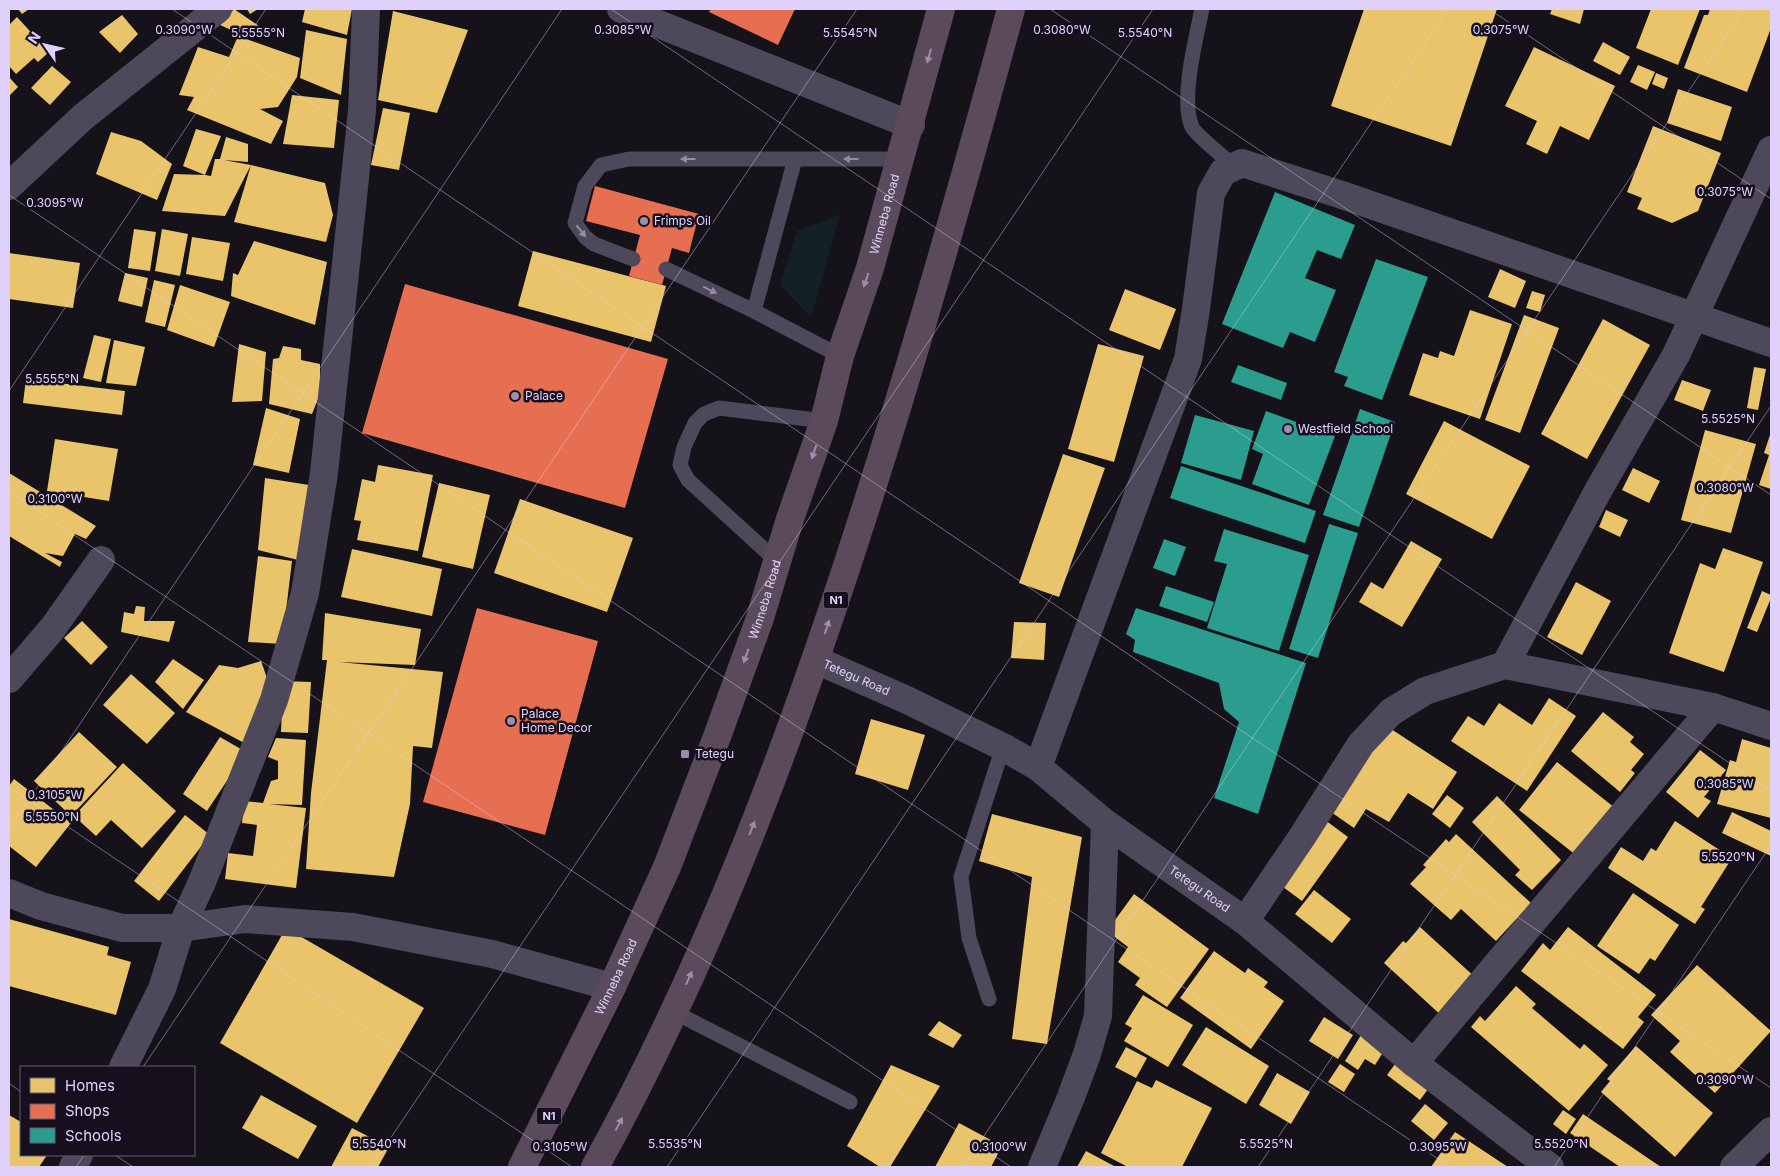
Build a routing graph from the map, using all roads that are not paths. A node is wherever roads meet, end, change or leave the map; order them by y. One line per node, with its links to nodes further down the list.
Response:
1 (218, 9): 12 (street)
2 (366, 9): 32 (street)
3 (621, 9): 7 (street)
4 (941, 9): 7 (highway, Winneba Road / N1, one-way to 7)
5 (1012, 9): 22 (highway, N1, one-way to 5)
6 (1202, 9): 11 (lane)
7 (911, 125): 10 (highway, Winneba Road / N1)
8 (1771, 150): 16 (street)
9 (795, 159): 10 (lane, one-way to 9); 13 (lane, one-way to 13); 15 (lane)
10 (899, 160): 18 (highway, Winneba Road / N1, one-way to 18)
11 (1235, 167): 16 (street); 28 (street)
12 (9, 186)
13 (633, 259)
14 (666, 269): 15 (lane, one-way to 15)
15 (754, 311): 18 (lane)
16 (1693, 317): 17 (street); 23 (street)
17 (1771, 343)
18 (840, 356): 19 (highway, Winneba Road / N1)
19 (824, 421): 21 (highway, Winneba Road / N1, one-way to 21); 21 (lane)
20 (101, 560): 24 (street)
21 (778, 562): 33 (highway, Winneba Road / N1, one-way to 33)
22 (816, 660): 27 (street, Tetegu Road); 35 (highway, N1, one-way to 22)
23 (1505, 665): 25 (street); 31 (street)
24 (9, 679)
25 (1712, 707): 26 (street); 36 (street)
26 (1771, 726)
27 (1003, 747): 28 (street, Tetegu Road); 34 (lane)
28 (1038, 767): 29 (street, Tetegu Road)
29 (1105, 823): 31 (street, Tetegu Road); 42 (street)
30 (9, 893): 32 (street)
31 (1245, 921): 36 (street, Tetegu Road)
32 (182, 928): 33 (street); 37 (street)
33 (612, 987): 40 (highway, Winneba Road / N1)
34 (988, 999)
35 (674, 1012): 38 (lane); 41 (highway, N1, one-way to 35)
36 (1414, 1063): 43 (street, Tetegu Road)
37 (124, 1066)
38 (850, 1102)
39 (1771, 1131): 44 (street)
40 (522, 1167)
41 (595, 1167)
42 (1042, 1167)
43 (1550, 1167)
44 (1734, 1167)

